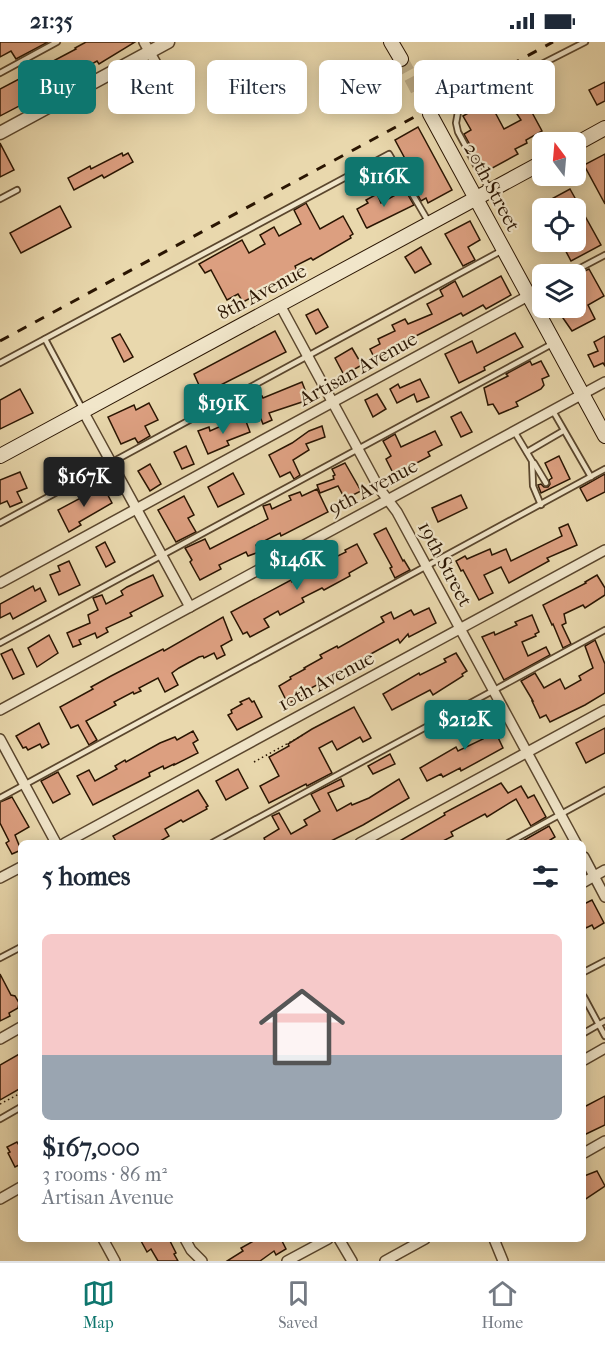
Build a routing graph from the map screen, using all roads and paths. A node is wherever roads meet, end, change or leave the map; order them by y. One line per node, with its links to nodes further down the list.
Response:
1 (57, 42): 7 (lane)
2 (168, 42): 5 (street)
3 (391, 42): 6 (main road)
4 (585, 42): 14 (lane)
5 (147, 47): 10 (street)
6 (400, 59)
7 (0, 73)
8 (430, 114): 15 (main road, 20th Street)
9 (605, 128): 11 (main road)
10 (0, 133)
11 (586, 138)
12 (532, 168): 14 (main road, 8th Avenue)
13 (17, 190): 16 (lane)
14 (490, 190): 15 (main road, 8th Avenue)
15 (476, 198): 17 (main road, 8th Avenue); 18 (main road, 20th Street)
16 (0, 199)
17 (429, 223): 23 (main road, 8th Avenue); 24 (lane)
18 (504, 250): 22 (main road, 20th Street); 26 (lane)
19 (605, 255): 20 (lane)
20 (586, 265)
21 (532, 294): 22 (lane, Artisan Avenue)
22 (528, 296): 25 (main road, 20th Street); 30 (street, Artisan Avenue)
23 (280, 305): 26 (street, 19th Street); 31 (main road, 8th Avenue)
24 (45, 339): 27 (lane); 31 (lane)
25 (554, 343): 29 (main road, 20th Street); 36 (lane)
26 (308, 356): 30 (street, 19th Street); 40 (lane)
27 (0, 363)
28 (605, 382): 29 (street, 9th Avenue)
29 (582, 394): 32 (street, 9th Avenue); 35 (main road, 20th Street)
30 (333, 403): 36 (street, 19th Street); 48 (street, Artisan Avenue)
31 (83, 411): 38 (main road, 8th Avenue); 40 (street)
32 (553, 411): 33 (street, 9th Avenue); 34 (lane)
33 (514, 431): 37 (lane); 46 (street, 9th Avenue)
34 (563, 431): 37 (lane); 42 (lane)
35 (605, 436)
36 (358, 449): 46 (street, 19th Street); 51 (lane)
37 (527, 452): 39 (lane)
38 (0, 456)
39 (532, 461): 43 (lane); 47 (lane)
40 (112, 463): 48 (street); 49 (lane)
41 (605, 469): 42 (lane)
42 (591, 477): 45 (lane)
43 (546, 483)
44 (551, 490): 45 (lane)
45 (556, 497): 47 (lane)
46 (388, 500): 52 (street, 19th Street); 54 (street, 9th Avenue)
47 (541, 505): 52 (lane)
48 (136, 509): 51 (street); 53 (street, Artisan Avenue)
49 (0, 523)
50 (605, 550): 55 (street, 10th Avenue)
51 (162, 556): 54 (street); 57 (lane)
52 (426, 567): 55 (street, 19th Street); 65 (lane)
53 (0, 583)
54 (190, 608): 59 (street, 9th Avenue)
55 (459, 629): 58 (street, 19th Street); 70 (street, 10th Avenue)
56 (605, 630): 58 (lane)
57 (0, 643)
58 (493, 691): 63 (street, 19th Street); 71 (lane)
59 (0, 710)
60 (605, 710): 63 (street)
61 (304, 736): 64 (path)
62 (0, 740): 65 (street)
63 (527, 753): 68 (street, 19th Street); 72 (street)
64 (254, 762)
65 (24, 784): 67 (lane); 69 (street)
66 (605, 790): 68 (lane)
67 (0, 798)
68 (560, 814): 73 (lane); 74 (street, 19th Street)
69 (54, 840)
70 (71, 840)
71 (218, 840)
72 (366, 840)
73 (513, 840)
74 (574, 840)
75 (586, 861): 78 (street)
76 (18, 869): 79 (street)
77 (605, 870): 78 (street)
78 (594, 876): 80 (street); 81 (street)
79 (0, 878)
80 (586, 881)
81 (605, 897)
82 (18, 949): 83 (lane)
83 (0, 958)
84 (605, 961): 85 (lane)
85 (586, 971)
86 (586, 1001): 88 (lane)
87 (605, 1021): 88 (lane)
88 (599, 1025): 90 (lane); 91 (lane)
89 (18, 1029): 92 (street)
90 (586, 1032)
91 (605, 1036)
92 (0, 1039)
93 (605, 1048): 94 (street)
94 (586, 1059)
95 (18, 1095): 96 (path)
96 (0, 1104)
97 (18, 1109): 98 (lane)
98 (0, 1119)
99 (605, 1141): 100 (street)
100 (586, 1152)
101 (18, 1189): 102 (street)
102 (0, 1199)
103 (105, 1242): 109 (street)
104 (187, 1242): 110 (street)
105 (322, 1242): 111 (street)
106 (341, 1242): 112 (street)
107 (420, 1242): 113 (street)
108 (495, 1242): 114 (street)
109 (115, 1261)
110 (202, 1261)
111 (287, 1261)
112 (352, 1261)
113 (385, 1261)
114 (503, 1261)

